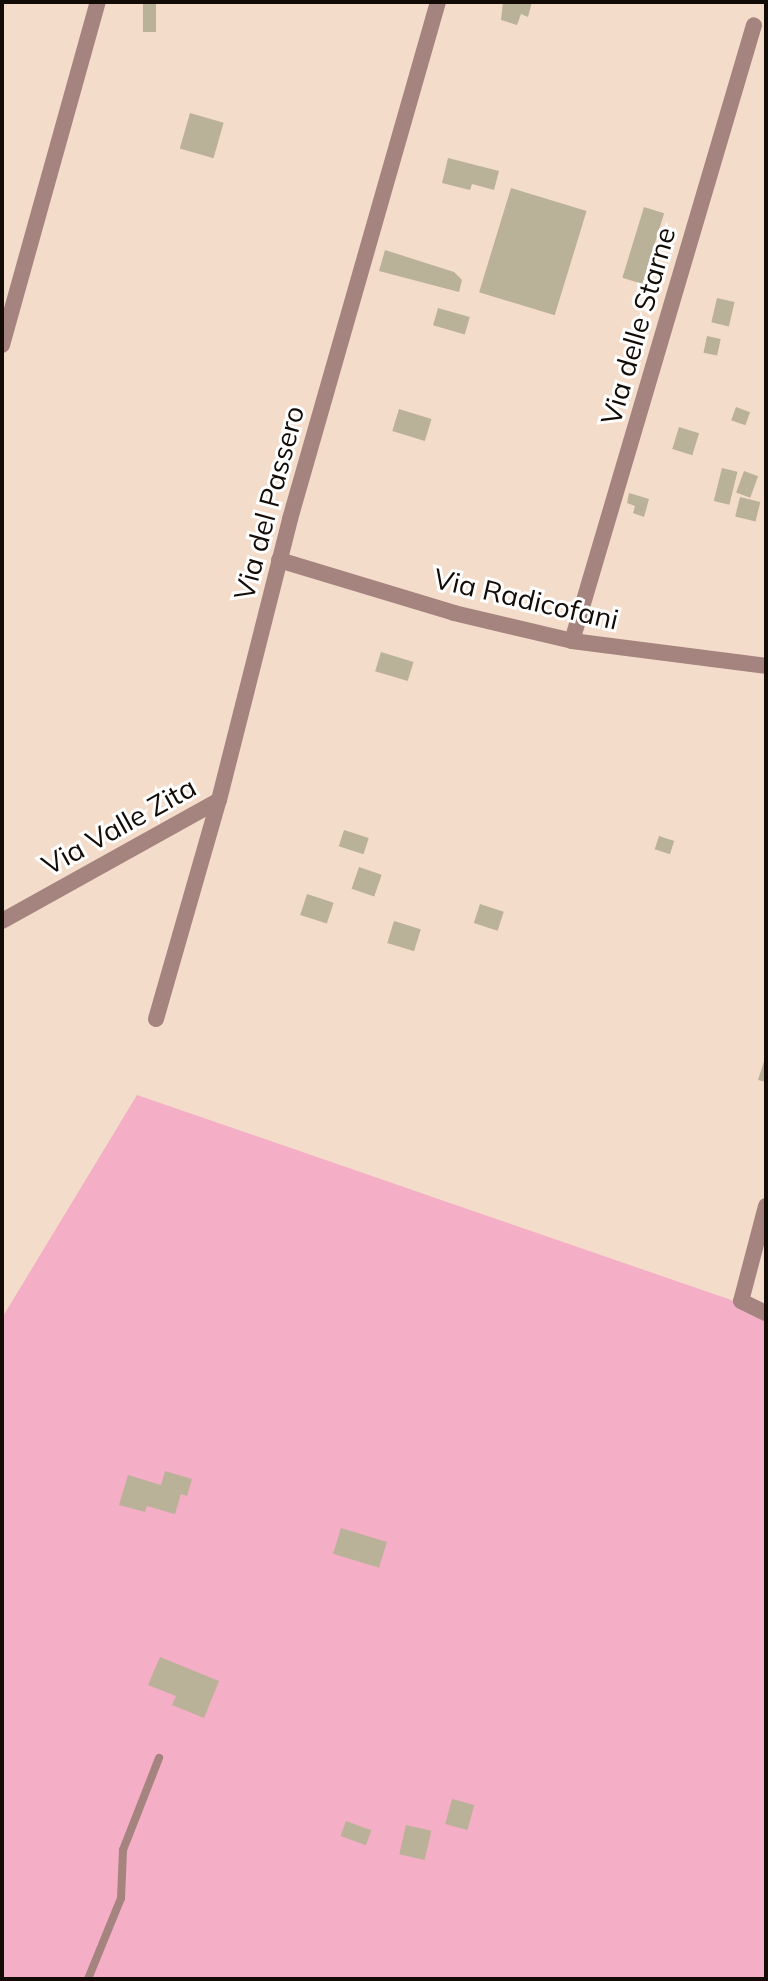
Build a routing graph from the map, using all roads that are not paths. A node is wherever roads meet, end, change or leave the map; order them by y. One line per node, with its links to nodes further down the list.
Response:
1 (98, 2): 4 (street)
2 (438, 2): 5 (street, Via del Passero)
3 (754, 25): 6 (street, Via delle Starne)
4 (2, 345)
5 (279, 560): 6 (street, Via Radicofani); 8 (street, Via del Passero)
6 (572, 641): 7 (street, Via Radicofani)
7 (766, 666)
8 (219, 800): 9 (street, Via Valle Zita); 10 (street, Via del Passero)
9 (2, 921)
10 (156, 1019)
11 (766, 1206): 12 (street)
12 (766, 1313)
13 (159, 1758): 14 (lane)
14 (88, 1979)

